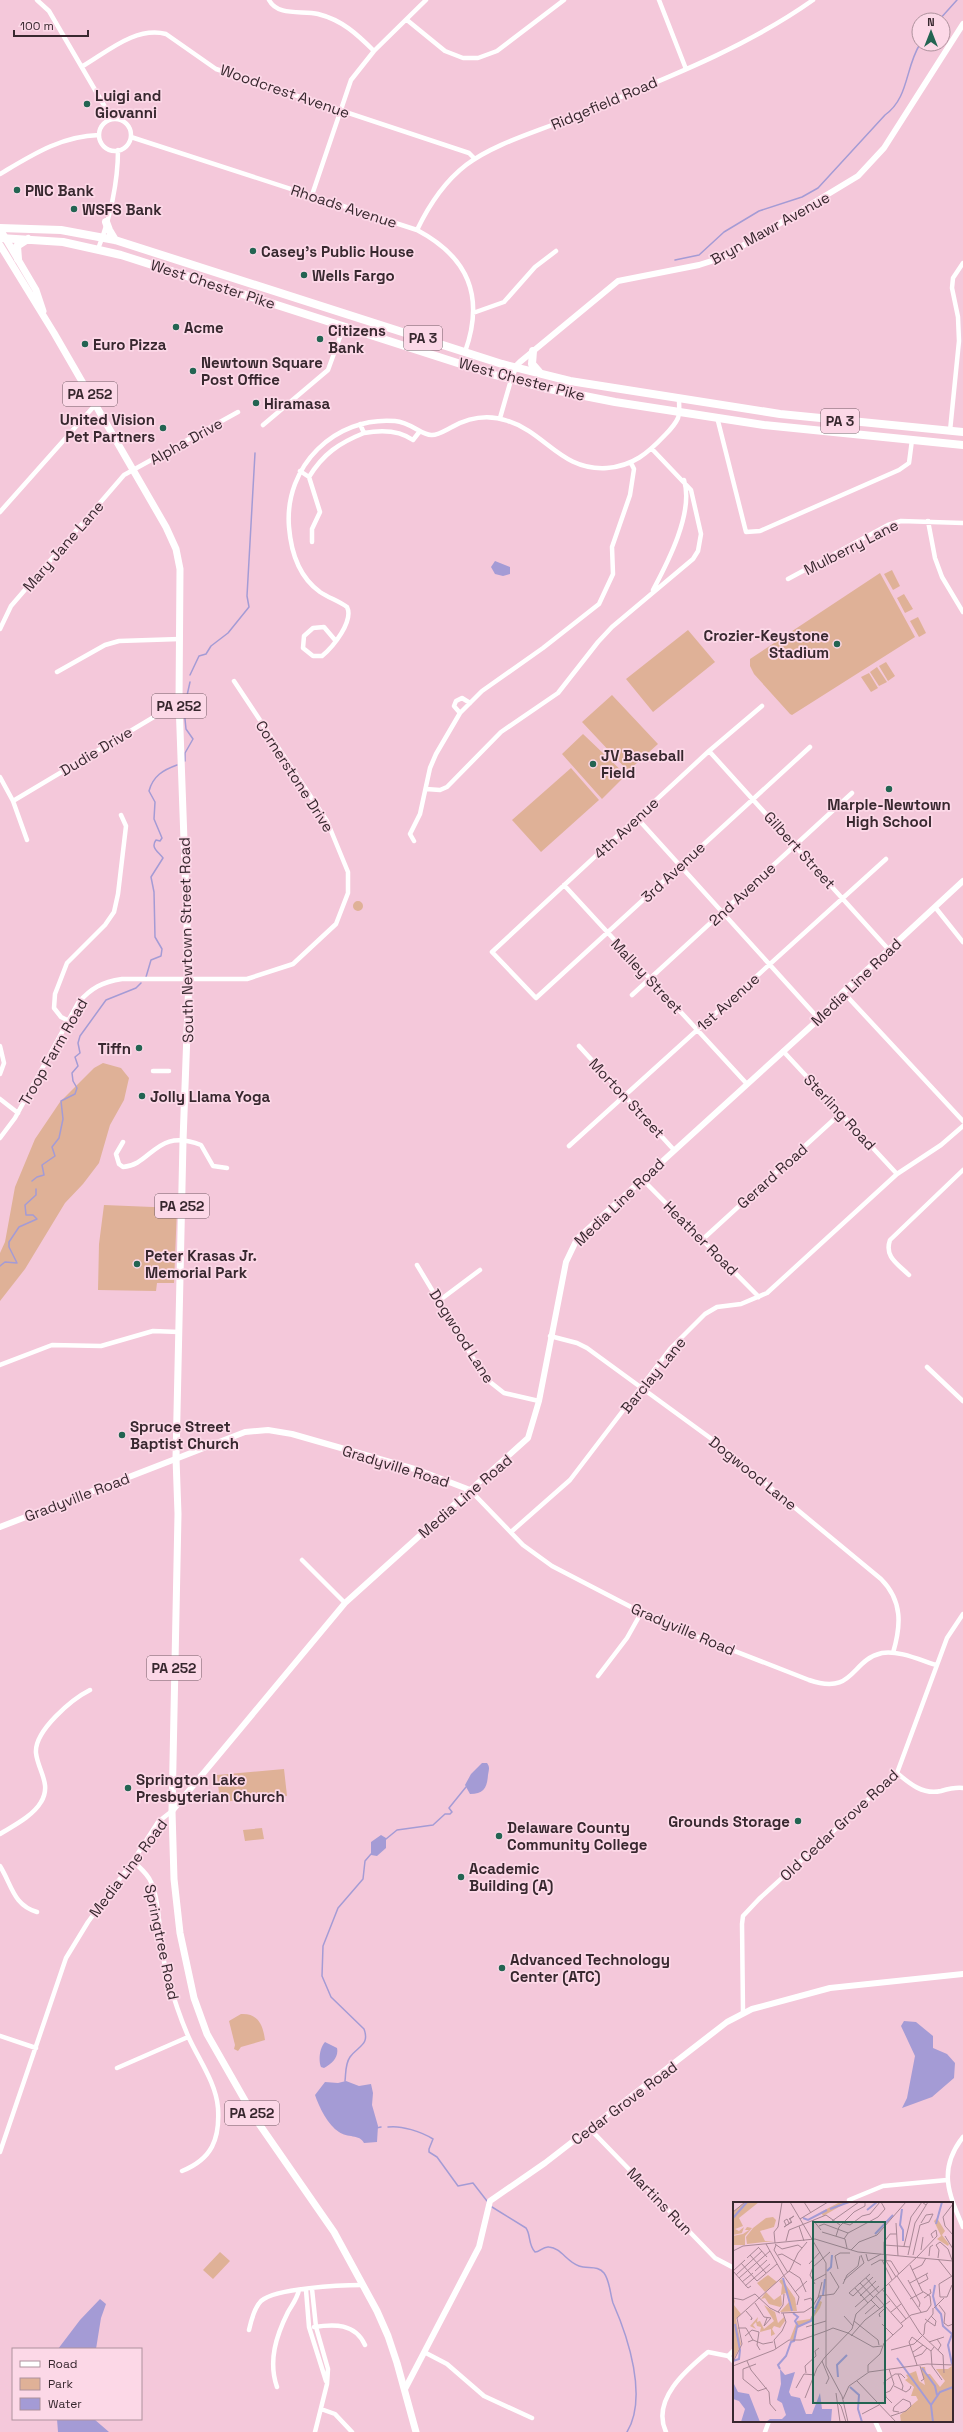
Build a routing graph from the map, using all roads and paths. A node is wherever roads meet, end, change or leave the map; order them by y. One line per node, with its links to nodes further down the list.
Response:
1 (37, 0): 10 (street)
2 (269, 0): 9 (street)
3 (426, 0): 7 (street)
4 (564, 0): 7 (street)
5 (659, 0): 11 (street)
6 (813, 0): 11 (street, Ridgefield Road)
7 (407, 20): 9 (street)
8 (963, 24): 36 (main road, Bryn Mawr Avenue)
9 (374, 51): 12 (street)
10 (83, 66): 12 (street, Woodcrest Avenue); 13 (street)
11 (686, 68): 17 (street, Ridgefield Road)
12 (340, 110): 17 (street, Woodcrest Avenue); 19 (street)
13 (112, 119): 14 (street); 15 (street)
14 (99, 135): 16 (street); 18 (street)
15 (131, 137): 16 (street); 19 (street, Rhoads Avenue)
16 (118, 150): 20 (street)
17 (475, 159): 22 (street, Ridgefield Road)
18 (0, 174)
19 (312, 195): 22 (street, Rhoads Avenue)
20 (106, 222): 23 (street); 26 (highway)
21 (0, 228): 23 (highway, West Chester Pike / PA 3); 24 (main road, PA 252)
22 (417, 230): 32 (street, Rhoads Avenue)
23 (103, 237): 26 (highway, West Chester Pike / PA 3); 28 (street)
24 (3, 238): 25 (highway, West Chester Pike / PA 3); 30 (main road, PA 252)
25 (28, 239): 28 (highway, West Chester Pike / PA 3); 30 (highway)
26 (115, 240): 37 (highway, West Chester Pike / PA 3)
27 (0, 245): 34 (main road, PA 252)
28 (98, 249): 35 (highway, West Chester Pike / PA 3)
29 (556, 251): 32 (street)
30 (18, 259): 34 (main road, PA 252)
31 (963, 263): 33 (street)
32 (473, 313): 37 (street, Rhoads Avenue)
33 (961, 317): 50 (street)
34 (46, 319): 42 (main road, South Newtown Street Road / PA 252)
35 (344, 326): 40 (highway, West Chester Pike / PA 3); 48 (street)
36 (533, 351): 38 (main road, Bryn Mawr Avenue); 39 (highway)
37 (465, 352): 38 (highway, West Chester Pike / PA 3)
38 (515, 367): 39 (highway, West Chester Pike / PA 3); 40 (main road)
39 (542, 374): 41 (highway, West Chester Pike / PA 3)
40 (511, 380): 44 (highway, West Chester Pike / PA 3); 46 (street)
41 (679, 399): 44 (street); 50 (highway, West Chester Pike / PA 3)
42 (96, 404): 57 (main road, South Newtown Street Road / PA 252); 61 (street)
43 (238, 412): 57 (street, Alpha Drive)
44 (679, 412): 45 (highway, West Chester Pike / PA 3); 55 (street)
45 (717, 417): 53 (highway, West Chester Pike / PA 3); 53 (street)
46 (500, 418): 49 (street); 56 (street)
47 (360, 424): 49 (street); 52 (street); 58 (street)
48 (263, 425)
49 (420, 431): 52 (street)
50 (950, 431): 51 (highway, West Chester Pike / PA 3)
51 (963, 432)
52 (364, 433): 59 (street)
53 (912, 440): 54 (highway, West Chester Pike / PA 3)
54 (963, 445)
55 (652, 449): 56 (street); 60 (street)
56 (631, 463): 74 (street)
57 (134, 470): 68 (street, Mary Jane Lane); 69 (main road, South Newtown Street Road / PA 252)
58 (300, 471): 59 (street); 70 (street)
59 (309, 477): 64 (street)
60 (683, 479): 66 (street); 66 (street)
61 (0, 512)
62 (928, 521): 63 (street, Mulberry Lane); 65 (street, Mulberry Lane); 67 (street)
63 (963, 523)
64 (312, 542)
65 (788, 579)
66 (653, 592): 80 (street)
67 (963, 612)
68 (0, 629)
69 (180, 639): 71 (street); 73 (main road, South Newtown Street Road / PA 252)
70 (335, 640): 70 (street)
71 (57, 672)
72 (234, 681): 100 (street, Cornerstone Drive)
73 (178, 702): 83 (street, Dudie Drive); 100 (main road, South Newtown Street Road / PA 252)
74 (470, 703): 76 (street); 76 (street)
75 (762, 706): 78 (street, 4th Avenue)
76 (460, 713): 80 (street)
77 (810, 747): 82 (street, 3rd Avenue)
78 (709, 751): 82 (street, Gilbert Street); 85 (street, 4th Avenue)
79 (0, 777): 83 (street)
80 (426, 789): 87 (street)
81 (852, 793): 88 (street, 2nd Avenue)
82 (753, 799): 88 (street, Gilbert Street); 90 (street, 3rd Avenue)
83 (13, 801): 86 (street)
84 (121, 815): 106 (street)
85 (637, 818): 90 (street); 92 (street, 4th Avenue)
86 (27, 840)
87 (414, 841)
88 (795, 844): 93 (street, Gilbert Street); 95 (street, 2nd Avenue)
89 (886, 859): 93 (street, 1st Avenue)
90 (680, 866): 95 (street); 96 (street, 3rd Avenue)
91 (963, 882): 94 (main road, Media Line Road)
92 (564, 885): 96 (street, Malley Street); 104 (street, 4th Avenue)
93 (843, 898): 98 (street, Gilbert Street); 99 (street, 1st Avenue)
94 (935, 907): 97 (street); 98 (main road, Media Line Road)
95 (723, 912): 99 (street); 101 (street, 2nd Avenue)
96 (607, 933): 101 (street, Malley Street); 104 (street, 3rd Avenue)
97 (963, 942)
98 (889, 950): 102 (main road, Media Line Road)
99 (770, 964): 105 (street); 107 (street, 1st Avenue)
100 (189, 979): 106 (street, Troop Farm Road); 122 (main road, South Newtown Street Road / PA 252)
101 (650, 979): 103 (street, 2nd Avenue); 107 (street, Malley Street)
102 (843, 992): 105 (main road, Media Line Road); 119 (street)
103 (632, 995)
104 (536, 998)
105 (819, 1019): 110 (main road, Media Line Road)
106 (69, 1021): 117 (street, Troop Farm Road)
107 (697, 1030): 114 (street, Malley Street); 115 (street, 1st Avenue)
108 (0, 1046): 113 (street)
109 (580, 1046): 115 (street, Morton Street)
110 (783, 1051): 114 (main road, Media Line Road); 118 (street, Sterling Road)
111 (153, 1071): 112 (street)
112 (169, 1071)
113 (0, 1074)
114 (747, 1084): 125 (main road, Media Line Road)
115 (624, 1097): 124 (street, 1st Avenue); 125 (street, Morton Street)
116 (0, 1099): 117 (street)
117 (18, 1113): 121 (street, Troop Farm Road)
118 (841, 1113): 128 (street, Sterling Road); 130 (street, Gerard Road)
119 (963, 1122)
120 (963, 1126): 128 (street, Barclay Lane)
121 (0, 1138)
122 (183, 1141): 123 (street); 126 (street); 136 (main road, South Newtown Street Road / PA 252)
123 (123, 1142)
124 (570, 1146)
125 (674, 1150): 129 (main road, Media Line Road)
126 (227, 1168)
127 (963, 1170): 133 (street)
128 (897, 1174): 134 (street, Barclay Lane)
129 (642, 1180): 130 (street, Heather Road); 137 (main road, Media Line Road)
130 (702, 1239): 134 (street, Heather Road)
131 (417, 1265): 135 (street, Dogwood Lane)
132 (480, 1270): 135 (street)
133 (909, 1275)
134 (760, 1297): 140 (street, Barclay Lane)
135 (440, 1300): 141 (street, Dogwood Lane)
136 (179, 1332): 138 (street); 143 (main road, South Newtown Street Road / PA 252)
137 (550, 1336): 140 (street, Dogwood Lane); 141 (main road, Media Line Road)
138 (0, 1365)
139 (927, 1367): 142 (street)
140 (641, 1387): 146 (street, Barclay Lane); 151 (street, Dogwood Lane)
141 (539, 1401): 144 (main road, Media Line Road)
142 (963, 1401)
143 (176, 1458): 144 (main road, Gradyville Road); 145 (main road, Gradyville Road); 157 (main road, South Newtown Street Road / PA 252)
144 (470, 1490): 146 (street, Gradyville Road); 148 (main road, Media Line Road)
145 (0, 1527)
146 (511, 1532): 149 (street, Gradyville Road)
147 (302, 1560): 148 (street)
148 (345, 1603): 157 (main road, Media Line Road)
149 (641, 1613): 151 (street, Gradyville Road); 153 (street)
150 (963, 1614): 152 (street, Old Cedar Grove Road)
151 (893, 1653): 152 (street, Gradyville Road)
152 (936, 1665): 155 (street, Old Cedar Grove Road)
153 (598, 1676)
154 (90, 1690): 158 (street)
155 (897, 1774): 156 (street); 163 (street, Old Cedar Grove Road)
156 (963, 1788)
157 (172, 1811): 159 (street, Media Line Road); 178 (main road, PA 252)
158 (0, 1834)
159 (133, 1862): 165 (street, Springtree Road); 166 (street, Media Line Road)
160 (0, 1866): 161 (street)
161 (37, 1912)
162 (963, 1974): 163 (main road, Cedar Grove Road)
163 (743, 2012): 168 (main road, Cedar Grove Road)
164 (0, 2036): 166 (street)
165 (188, 2037): 167 (street); 171 (street, Springtree Road)
166 (36, 2048): 170 (street, Media Line Road)
167 (117, 2068)
168 (590, 2129): 177 (street, Martins Run); 187 (main road, Cedar Grove Road)
169 (963, 2137): 172 (street)
170 (0, 2152)
171 (182, 2171)
172 (947, 2180): 173 (street); 174 (street)
173 (849, 2200)
174 (953, 2202)
175 (953, 2203): 176 (street)
176 (963, 2227)
177 (733, 2267)
178 (362, 2284): 179 (street); 192 (main road, PA 252)
179 (312, 2289): 181 (street); 183 (street)
180 (299, 2290): 181 (street); 184 (street); 191 (street)
181 (306, 2290): 182 (street)
182 (309, 2327): 183 (street); 190 (street)
183 (316, 2327): 185 (street); 190 (street)
184 (249, 2330)
185 (365, 2345)
186 (733, 2351): 188 (street)
187 (426, 2353): 192 (main road, Cedar Grove Road); 194 (street)
188 (728, 2356): 189 (street); 200 (street)
189 (733, 2361)
190 (327, 2384): 193 (street)
191 (277, 2387)
192 (405, 2389): 199 (main road, PA 252)
193 (321, 2409): 197 (street); 198 (street)
194 (532, 2418)
195 (768, 2422): 201 (street)
196 (875, 2422): 202 (street)
197 (315, 2432)
198 (352, 2432)
199 (416, 2432)
200 (666, 2432)
201 (765, 2432)
202 (880, 2432)

